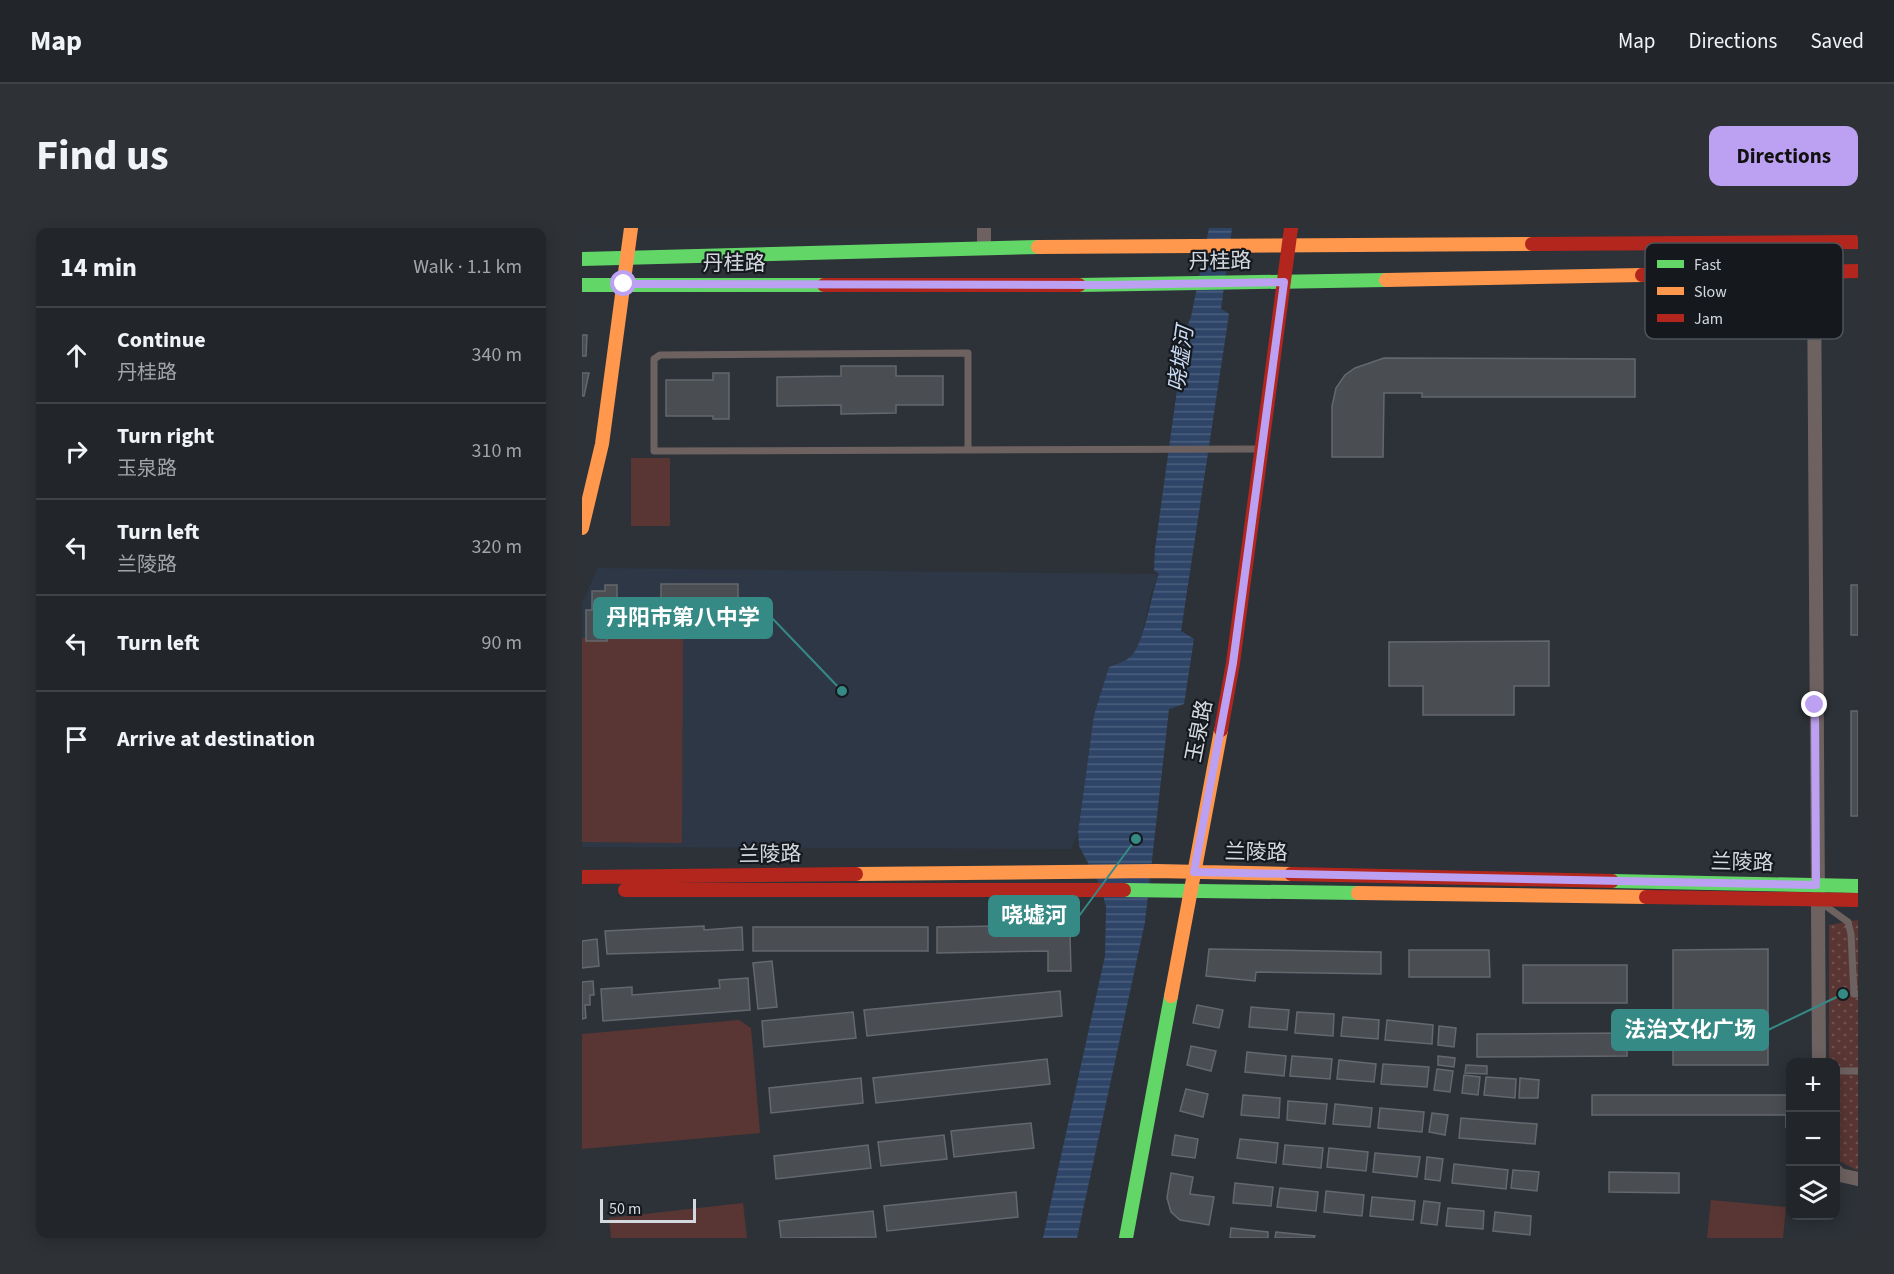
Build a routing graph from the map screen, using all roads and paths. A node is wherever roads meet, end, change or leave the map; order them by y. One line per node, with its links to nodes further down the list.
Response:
1 (631, 228): 9 (street)
2 (984, 228): 8 (street)
3 (1291, 228): 7 (street, 玉泉路)
4 (1858, 242): 6 (street, 丹桂路)
5 (1645, 243): 7 (street, 丹桂路)
6 (1716, 243)
7 (1289, 246): 8 (street, 丹桂路); 14 (street, 玉泉路)
8 (984, 248): 9 (street, 丹桂路)
9 (626, 258): 10 (street, 丹桂路); 15 (street)
10 (582, 259)
11 (1843, 271): 12 (street, 丹桂路)
12 (1858, 271)
13 (1645, 275): 14 (street, 丹桂路)
14 (1284, 282): 15 (street, 丹桂路); 18 (street, 玉泉路)
15 (624, 284): 16 (street, 丹桂路); 20 (street)
16 (582, 285)
17 (1814, 339): 23 (street)
18 (1261, 449): 19 (lane); 21 (street, 玉泉路)
19 (968, 450): 19 (lane)
20 (583, 521)
21 (1194, 872): 22 (street, 兰陵路); 23 (street, 兰陵路); 26 (street, 玉泉路)
22 (582, 877)
23 (1816, 885): 24 (street, 兰陵路); 27 (street)
24 (1858, 886)
25 (582, 890): 26 (street, 兰陵路)
26 (1190, 891): 27 (street, 兰陵路); 36 (street, 玉泉路)
27 (1816, 899): 28 (street, 兰陵路); 29 (lane); 31 (street)
28 (1858, 900)
29 (1855, 961): 30 (lane)
30 (1858, 994)
31 (1819, 1058)
32 (1840, 1071): 33 (lane)
33 (1858, 1071)
34 (1840, 1175): 35 (street)
35 (1858, 1179)
36 (1126, 1238)

